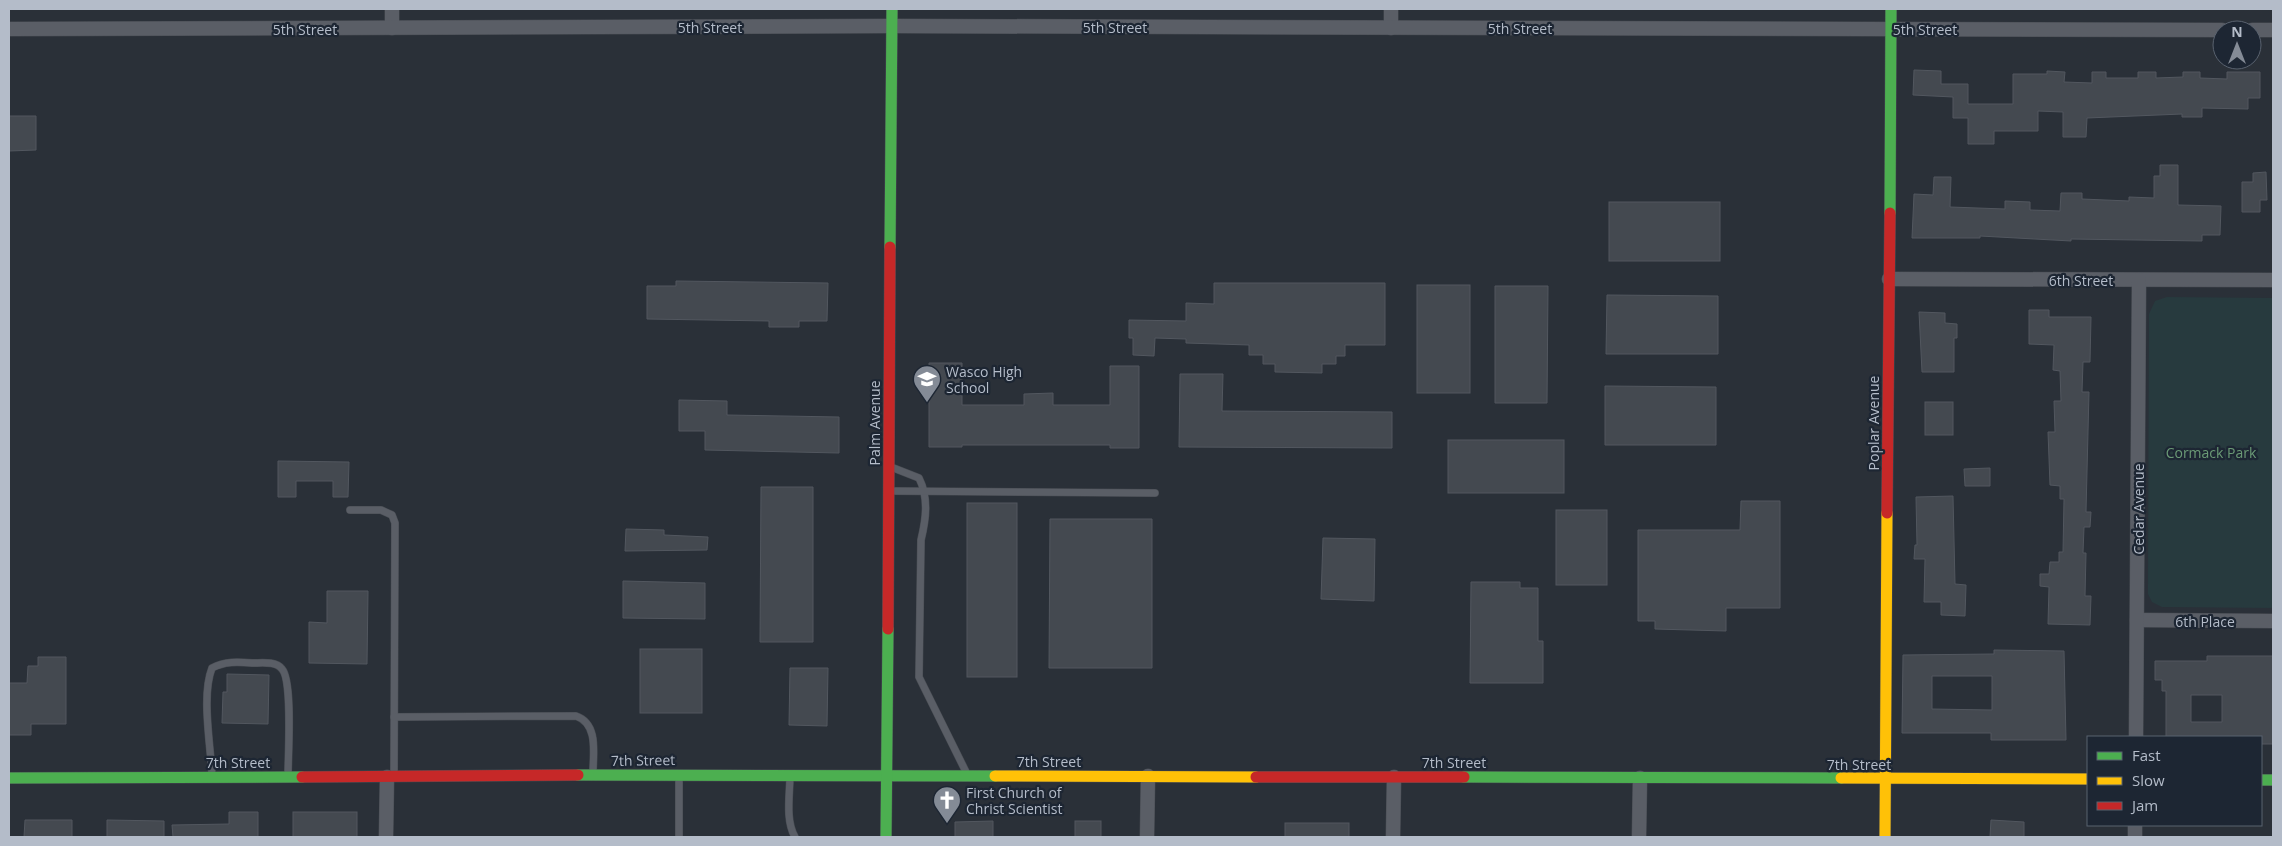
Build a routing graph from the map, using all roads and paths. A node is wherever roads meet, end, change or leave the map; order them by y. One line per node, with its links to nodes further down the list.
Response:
1 (392, 9): 6 (street)
2 (892, 9): 5 (street, Palm Avenue)
3 (1391, 9): 7 (street)
4 (1891, 9): 9 (street, Poplar Avenue)
5 (892, 26): 6 (street, 5th Street); 7 (street, 5th Street); 14 (street, Palm Avenue)
6 (392, 28): 8 (street, 5th Street)
7 (1391, 28): 9 (street, 5th Street)
8 (9, 29)
9 (1891, 29): 10 (street, 5th Street); 11 (street, Poplar Avenue)
10 (2212, 30)
11 (1889, 279): 12 (street, 6th Street); 35 (street, Poplar Avenue)
12 (2139, 280): 13 (street, 6th Street); 19 (street, Cedar Avenue)
13 (2273, 280)
14 (889, 466): 15 (street, Palm Avenue); 16 (lane)
15 (888, 491): 16 (lane); 26 (street, Palm Avenue)
16 (925, 491): 17 (lane); 27 (lane)
17 (1155, 493)
18 (350, 510): 21 (lane)
19 (2137, 620): 20 (street, 6th Place); 22 (street, Cedar Avenue)
20 (2273, 621)
21 (394, 717): 25 (lane); 31 (lane)
22 (2136, 736)
23 (679, 775): 24 (street, 7th Street); 25 (street, 7th Street); 38 (lane)
24 (790, 775): 26 (street, 7th Street); 39 (lane)
25 (593, 776): 31 (street, 7th Street)
26 (886, 776): 27 (street, 7th Street); 40 (street, Palm Avenue)
27 (968, 776): 28 (street, 7th Street)
28 (1148, 776): 32 (street, 7th Street); 41 (street)
29 (212, 777): 30 (street, 7th Street); 30 (lane); 33 (street, 7th Street)
30 (288, 777): 31 (street, 7th Street)
31 (390, 777): 37 (street)
32 (1394, 777): 34 (street, 7th Street); 42 (street)
33 (9, 778)
34 (1640, 778): 35 (street, 7th Street); 43 (street)
35 (1886, 779): 36 (street, 7th Street); 44 (street, Poplar Avenue)
36 (2087, 779)
37 (386, 837)
38 (679, 837)
39 (794, 837)
40 (886, 837)
41 (1147, 837)
42 (1393, 837)
43 (1639, 837)
44 (1886, 837)

